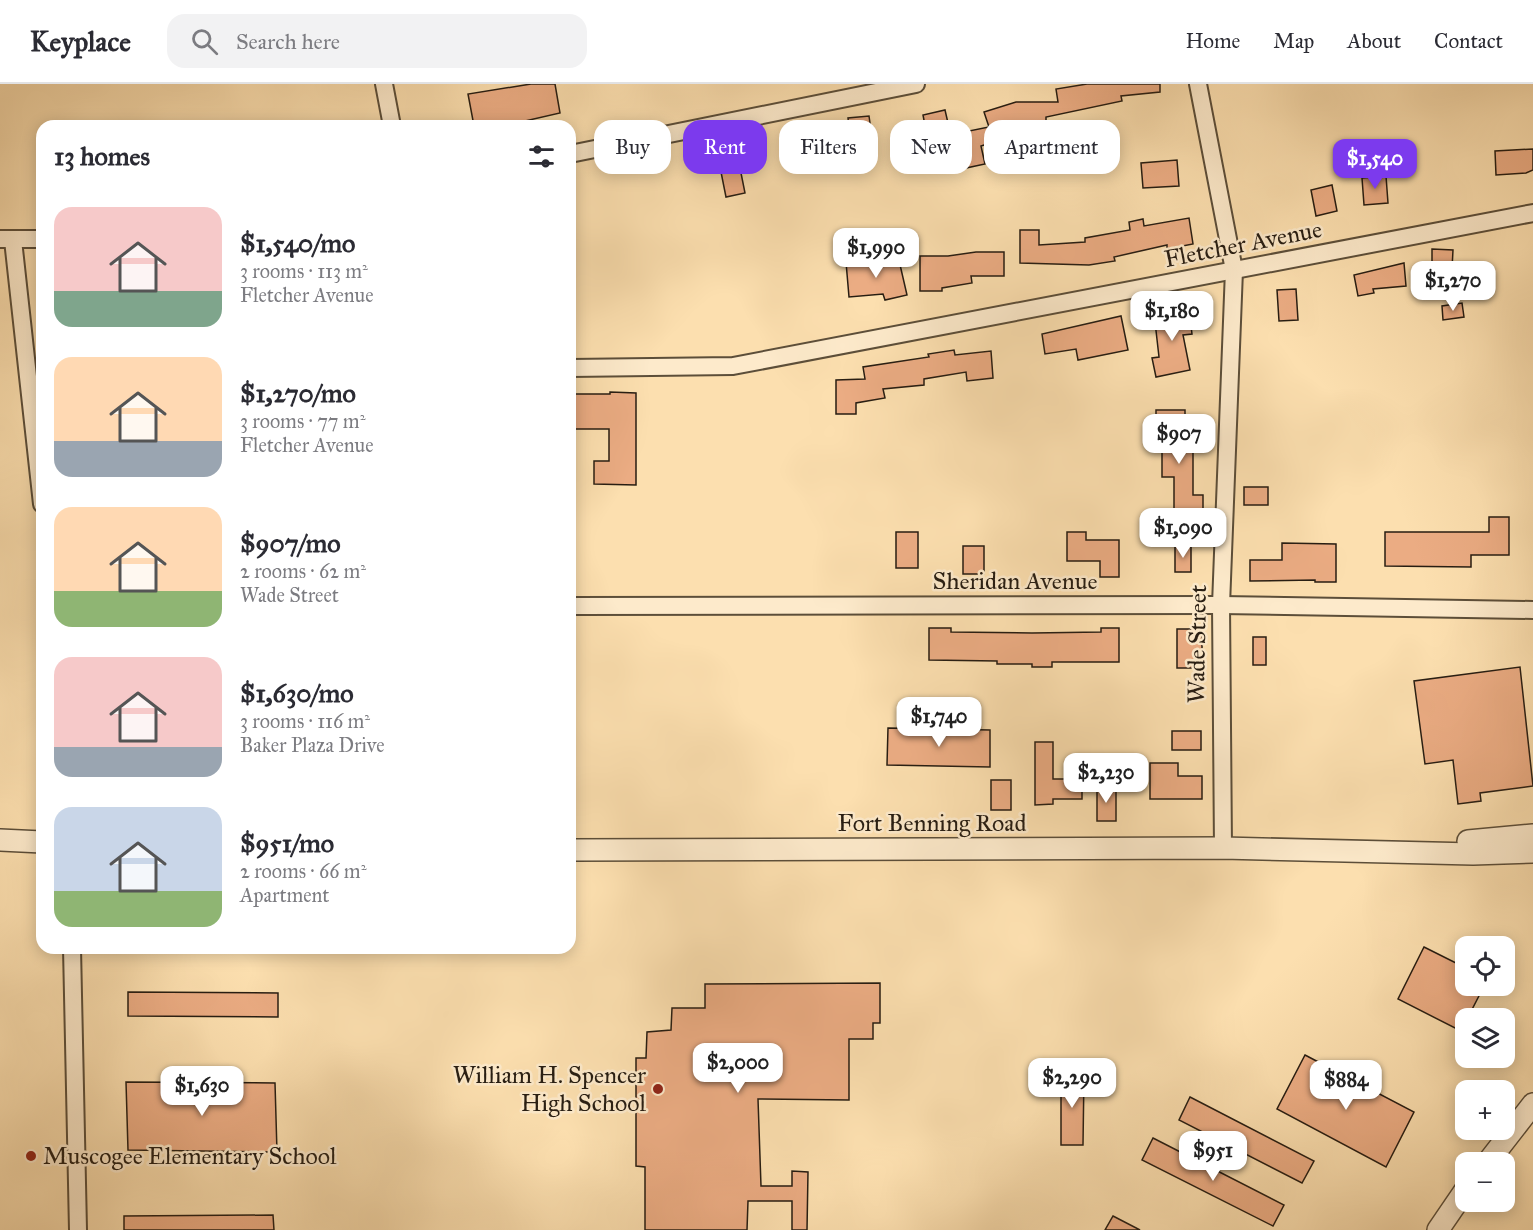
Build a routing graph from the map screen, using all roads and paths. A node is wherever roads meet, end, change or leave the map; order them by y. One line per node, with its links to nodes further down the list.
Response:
1 (384, 84): 4 (street)
2 (916, 84): 5 (street)
3 (1198, 84): 9 (street, Wade Street)
4 (391, 120)
5 (576, 153)
6 (1533, 213): 9 (street, Fletcher Avenue)
7 (6, 239): 8 (street); 11 (street)
8 (36, 239)
9 (1234, 270): 10 (street, Fletcher Avenue); 12 (street, Wade Street)
10 (576, 368)
11 (36, 460)
12 (1221, 605): 13 (street, Sheridan Avenue); 14 (street, Sheridan Avenue); 18 (street, Wade Street)
13 (576, 606)
14 (1533, 610)
15 (1533, 836): 20 (street, Fort Benning Road)
16 (0, 840): 17 (street)
17 (36, 842)
18 (1223, 848): 19 (street, Fort Benning Road); 20 (street, Fort Benning Road)
19 (576, 850)
20 (1401, 851): 22 (street, Fort Benning Road)
21 (1533, 852): 22 (street, Fort Benning Road)
22 (1473, 854): 23 (street)
23 (1533, 863)
24 (72, 954): 28 (street)
25 (1533, 1104): 26 (street)
26 (1496, 1152)
27 (1455, 1205): 29 (street)
28 (78, 1230)
29 (1438, 1230)

